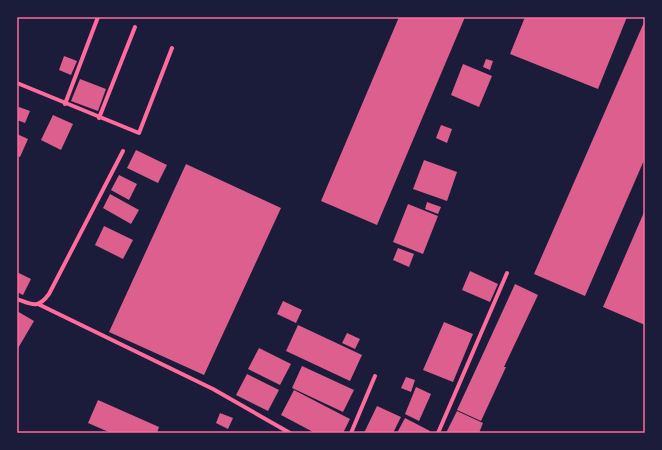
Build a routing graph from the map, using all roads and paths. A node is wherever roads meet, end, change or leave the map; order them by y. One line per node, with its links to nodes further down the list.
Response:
1 (98, 17): 5 (street)
2 (135, 27): 6 (street)
3 (172, 48): 6 (street)
4 (17, 83): 5 (street)
5 (65, 104): 6 (street)
6 (99, 118)
7 (123, 151): 10 (street)
8 (507, 273): 14 (street)
9 (17, 298): 10 (street)
10 (38, 304): 12 (street)
11 (375, 376): 13 (street)
12 (290, 433)
13 (351, 433)
14 (438, 433)

